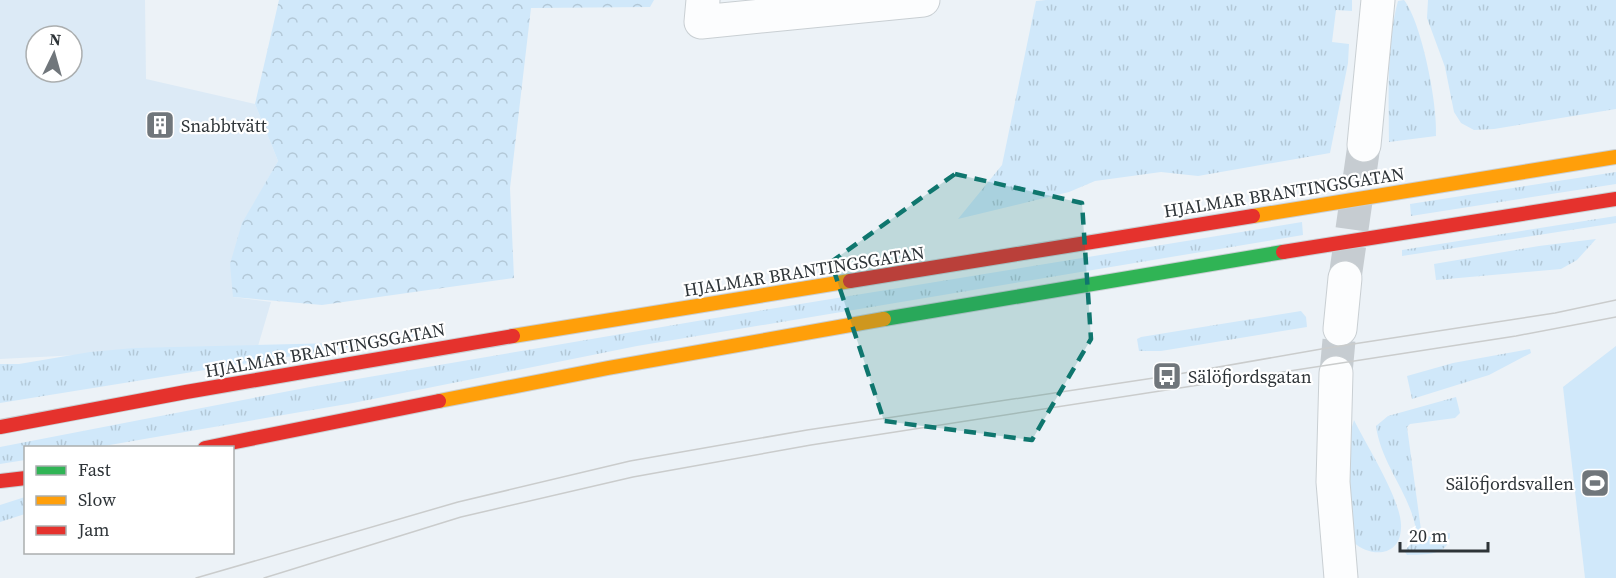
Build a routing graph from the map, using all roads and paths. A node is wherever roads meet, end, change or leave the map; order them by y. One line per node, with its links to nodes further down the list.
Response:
1 (703, 0): 2 (street)
2 (923, 0)
3 (1378, 0): 4 (street)
4 (1364, 145)
5 (1616, 157): 10 (main road, HJALMAR BRANTINGSGATAN)
6 (1616, 199): 11 (main road)
7 (1345, 278): 8 (street)
8 (1340, 329)
9 (1336, 373): 12 (street)
10 (0, 427)
11 (210, 446)
12 (1341, 578)

